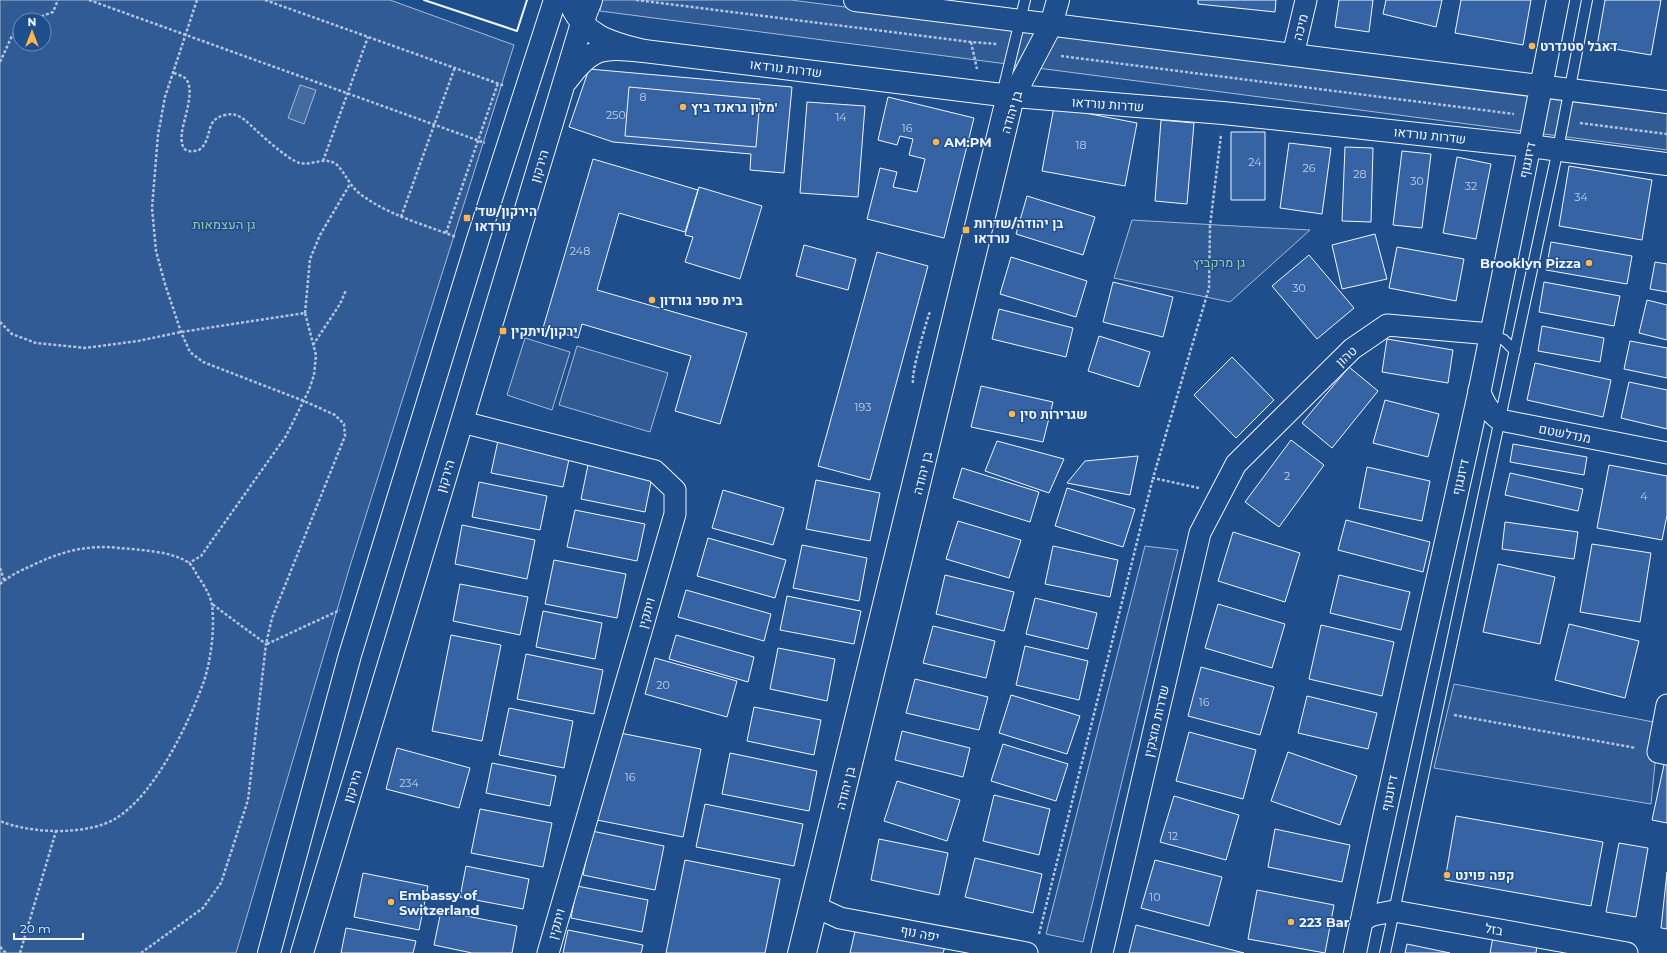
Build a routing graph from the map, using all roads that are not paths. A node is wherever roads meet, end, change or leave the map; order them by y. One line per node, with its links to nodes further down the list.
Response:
1 (555, 0): 36 (street)
2 (569, 0): 10 (street, שדרות נורדאו)
3 (591, 0): 10 (street, הירקון)
4 (855, 0): 9 (street)
5 (1058, 0): 11 (street, בן יהודה)
6 (1306, 0): 13 (street, מיכה)
7 (1558, 0): 15 (street, דיזנגוף)
8 (1587, 0): 16 (lane, דיזנגוף)
9 (1022, 10): 11 (street); 17 (lane, בן יהודה)
10 (582, 24): 12 (street, שדרות נורדאו); 14 (street, הירקון)
11 (1051, 25): 13 (street); 17 (street, בן יהודה)
12 (644, 51): 14 (street); 17 (street, שדרות נורדאו)
13 (1293, 55): 15 (street)
14 (563, 86): 26 (street, הירקון)
15 (1542, 86): 16 (street); 19 (street, דיזנגוף)
16 (1570, 89): 18 (street); 20 (lane, דיזנגוף)
17 (1007, 96): 19 (street, שדרות נורדאו); 31 (street, בן יהודה); 39 (lane, בן יהודה)
18 (1667, 102)
19 (1530, 146): 20 (street, שדרות נורדאו); 22 (street, דיזנגוף)
20 (1558, 149): 21 (street, שדרות נורדאו); 23 (lane, דיזנגוף)
21 (1667, 164)
22 (1491, 334): 23 (lane, טהון); 24 (street, דיזנגוף); 28 (street, טהון)
23 (1515, 351): 25 (lane, דיזנגוף)
24 (1479, 390): 25 (street); 33 (street, דיזנגוף)
25 (1500, 420): 27 (street, מנדלשטם); 32 (lane, דיזנגוף)
26 (462, 422): 37 (street, הירקון); 38 (street, ויתקין)
27 (1667, 453)
28 (1221, 493): 41 (street, שדרות מוצקין)
29 (1667, 704): 30 (street)
30 (1662, 753)
31 (816, 906): 34 (street, יפה נוף); 40 (street, בן יהודה)
32 (1394, 911): 33 (street, בזל); 35 (street, בזל); 43 (lane, דיזנגוף)
33 (1362, 920): 42 (street, דיזנגוף)
34 (1032, 945)
35 (1617, 952)
36 (269, 953)
37 (302, 953)
38 (548, 953)
39 (793, 953)
40 (805, 953)
41 (1102, 953)
42 (1355, 953)
43 (1385, 953)

